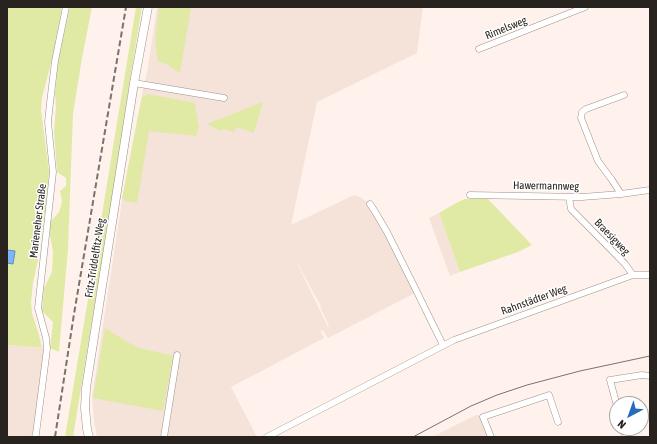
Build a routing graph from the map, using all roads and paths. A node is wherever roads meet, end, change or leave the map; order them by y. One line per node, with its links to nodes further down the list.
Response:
1 (66, 7): 20 (street, Marieneher Straße)
2 (148, 7): 5 (street, Fritz-Triddelfitz-Weg)
3 (585, 7): 4 (street, Rimelsweg)
4 (479, 49)
5 (134, 83): 7 (street); 21 (street, Fritz-Triddelfitz-Weg)
6 (624, 94): 9 (street)
7 (224, 98)
8 (650, 190): 9 (street, Hawermannweg)
9 (621, 194): 11 (street, Hawermannweg)
10 (470, 195): 11 (street, Hawermannweg)
11 (570, 197): 14 (street, Braesigweg)
12 (370, 204): 15 (street)
13 (650, 275): 14 (street)
14 (633, 276): 15 (street, Rahnstädter Weg)
15 (443, 345): 23 (street, Rahnstädter Weg)
16 (177, 355): 22 (street)
17 (650, 376): 18 (street)
18 (614, 396)
19 (558, 422): 24 (street)
20 (35, 437)
21 (89, 437)
22 (164, 437)
23 (267, 437)
24 (491, 437)

